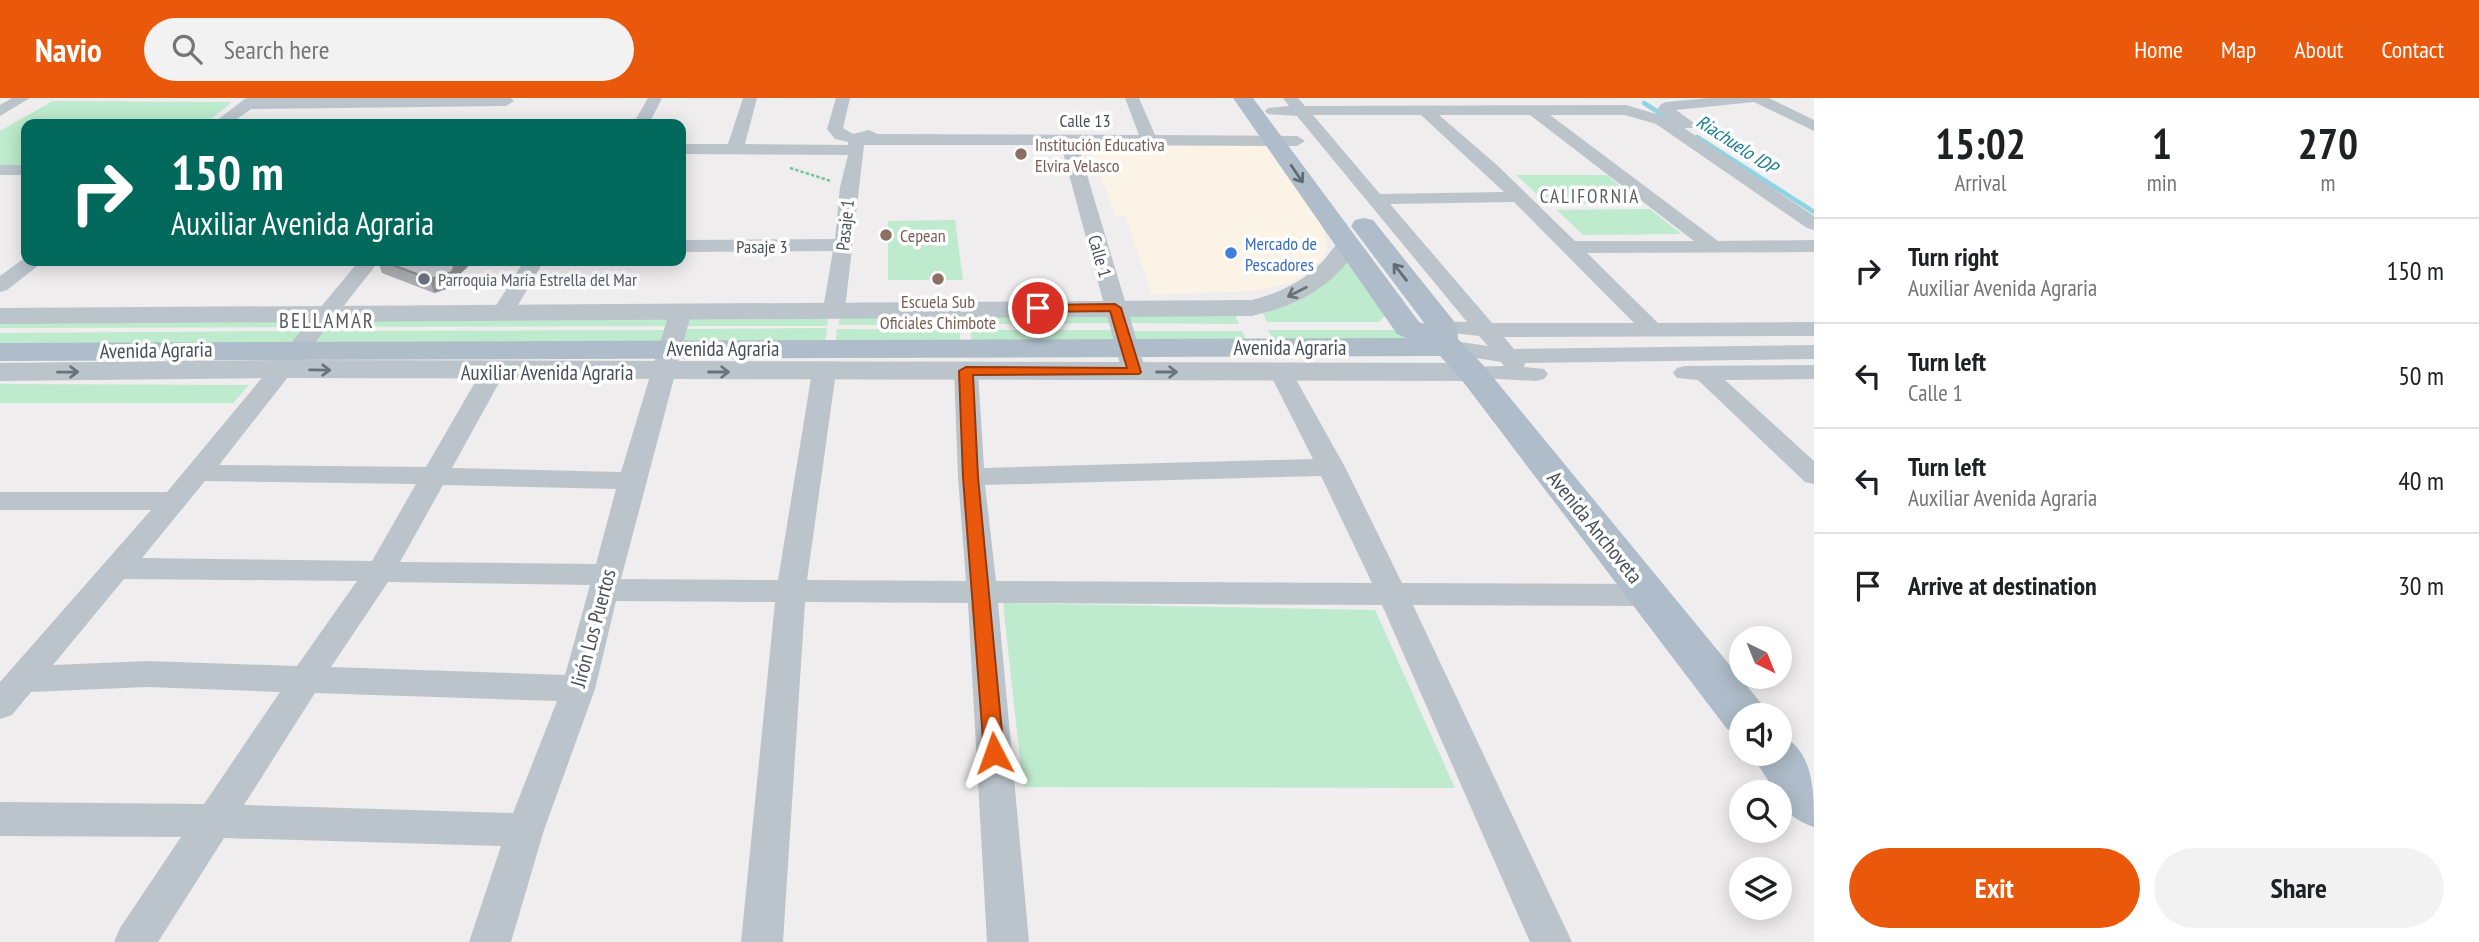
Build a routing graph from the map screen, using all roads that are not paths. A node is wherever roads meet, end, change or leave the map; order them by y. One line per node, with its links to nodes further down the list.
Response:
1 (23, 98): 13 (street)
2 (655, 98): 18 (street)
3 (750, 98): 25 (street)
4 (843, 98): 23 (street)
5 (1132, 98): 21 (street)
6 (1243, 98): 22 (main road, Avenida Anchoveta)
7 (1575, 98): 12 (street)
8 (1755, 98): 19 (street); 26 (street)
9 (508, 100): 10 (street); 16 (street)
10 (252, 101): 17 (street)
11 (1282, 105): 14 (street); 22 (main road, Avenida Anchoveta); 30 (street)
12 (1592, 109): 15 (street); 31 (street)
13 (0, 111)
14 (1425, 111): 15 (street); 29 (street)
15 (1536, 112): 35 (street)
16 (493, 117)
17 (227, 119)
18 (644, 119)
19 (1814, 126)
20 (1068, 139): 21 (street, Calle 13); 23 (street, Calle 13); 50 (street, Calle 1)
21 (1149, 140): 22 (street, Calle 13)
22 (1286, 141): 34 (main road, Avenida Anchoveta, one-way to 34); 53 (main road, Avenida Anchoveta, one-way to 22)
23 (860, 142): 25 (street, Calle 13); 32 (street, Pasaje 1)
24 (686, 149): 25 (street, Calle 13)
25 (735, 150)
26 (1757, 165)
27 (0, 170): 28 (street)
28 (21, 170)
29 (1519, 197): 30 (street); 37 (street)
30 (1377, 199): 47 (street)
31 (1814, 224)
32 (844, 245): 33 (street, Pasaje 3); 42 (street, Pasaje 1)
33 (686, 246)
34 (1346, 246): 45 (main road, Avenida Anchoveta); 50 (street, Auxiliar Avenida Agraria, one-way to 50)
35 (1713, 246): 36 (street); 37 (street)
36 (1814, 246)
37 (1568, 247): 48 (street)
38 (27, 266): 41 (street)
39 (365, 266): 52 (street)
40 (531, 266): 43 (street)
41 (0, 286)
42 (834, 309): 50 (street, Auxiliar Avenida Agraria); 51 (street, Auxiliar Avenida Agraria)
43 (503, 312): 51 (street, Auxiliar Avenida Agraria); 52 (street, Auxiliar Avenida Agraria)
44 (0, 316): 52 (street, Auxiliar Avenida Agraria)
45 (1408, 328): 50 (main road, Avenida Agraria); 53 (main road)
46 (1814, 329): 48 (street)
47 (1489, 330): 48 (street); 53 (street); 56 (street)
48 (1653, 330)
49 (0, 331): 52 (main road, Avenida Agraria)
50 (1124, 338): 51 (main road, Avenida Agraria); 53 (main road, Avenida Agraria); 57 (street, Auxiliar Avenida Agraria); 61 (street, Auxiliar Avenida Agraria, one-way to 61)
51 (674, 339): 52 (main road, Avenida Agraria); 59 (street, Auxiliar Avenida Agraria); 60 (street, Auxiliar Avenida Agraria, one-way to 60); 69 (street, Jirón Los Puertos)
52 (305, 340): 54 (main road, Avenida Agraria); 58 (street, Auxiliar Avenida Agraria, one-way to 52); 59 (street, Auxiliar Avenida Agraria, one-way to 59); 65 (street)
53 (1451, 346): 56 (street); 56 (street); 61 (street, Auxiliar Avenida Agraria); 78 (main road, Avenida Anchoveta)
54 (0, 352)
55 (1814, 352): 56 (street)
56 (1515, 365): 63 (street)
57 (966, 371): 60 (street, Auxiliar Avenida Agraria); 67 (street)
58 (0, 372)
59 (493, 372): 68 (street)
60 (824, 372): 75 (street)
61 (1281, 372): 64 (street)
62 (1814, 372): 63 (street)
63 (1704, 373): 66 (street)
64 (1332, 467): 67 (street); 77 (street)
65 (198, 473): 68 (street); 71 (street)
66 (1813, 474)
67 (971, 477): 76 (street)
68 (435, 478): 69 (street); 73 (street)
69 (632, 481): 74 (street, Jirón Los Puertos)
70 (0, 500): 71 (street)
71 (174, 501): 72 (street)
72 (118, 569): 73 (street); 79 (street)
73 (381, 570): 74 (street); 80 (street)
74 (606, 582): 75 (street); 81 (street, Jirón Los Puertos)
75 (791, 590): 76 (street); 91 (street)
76 (982, 592): 77 (street); 92 (street)
77 (1394, 595): 78 (street); 93 (street)
78 (1650, 595): 82 (main road, Avenida Anchoveta)
79 (24, 678): 80 (street); 83 (street)
80 (306, 679): 81 (street); 87 (street)
81 (578, 689): 88 (street, Jirón Los Puertos)
82 (1734, 703)
83 (0, 705)
84 (1783, 766): 85 (main road)
85 (1814, 805)
86 (0, 819): 87 (street)
87 (215, 821): 88 (street); 89 (street)
88 (525, 830): 90 (street, Jirón Los Puertos)
89 (135, 942)
90 (490, 942)
91 (762, 942)
92 (1008, 942)
93 (1551, 942)

